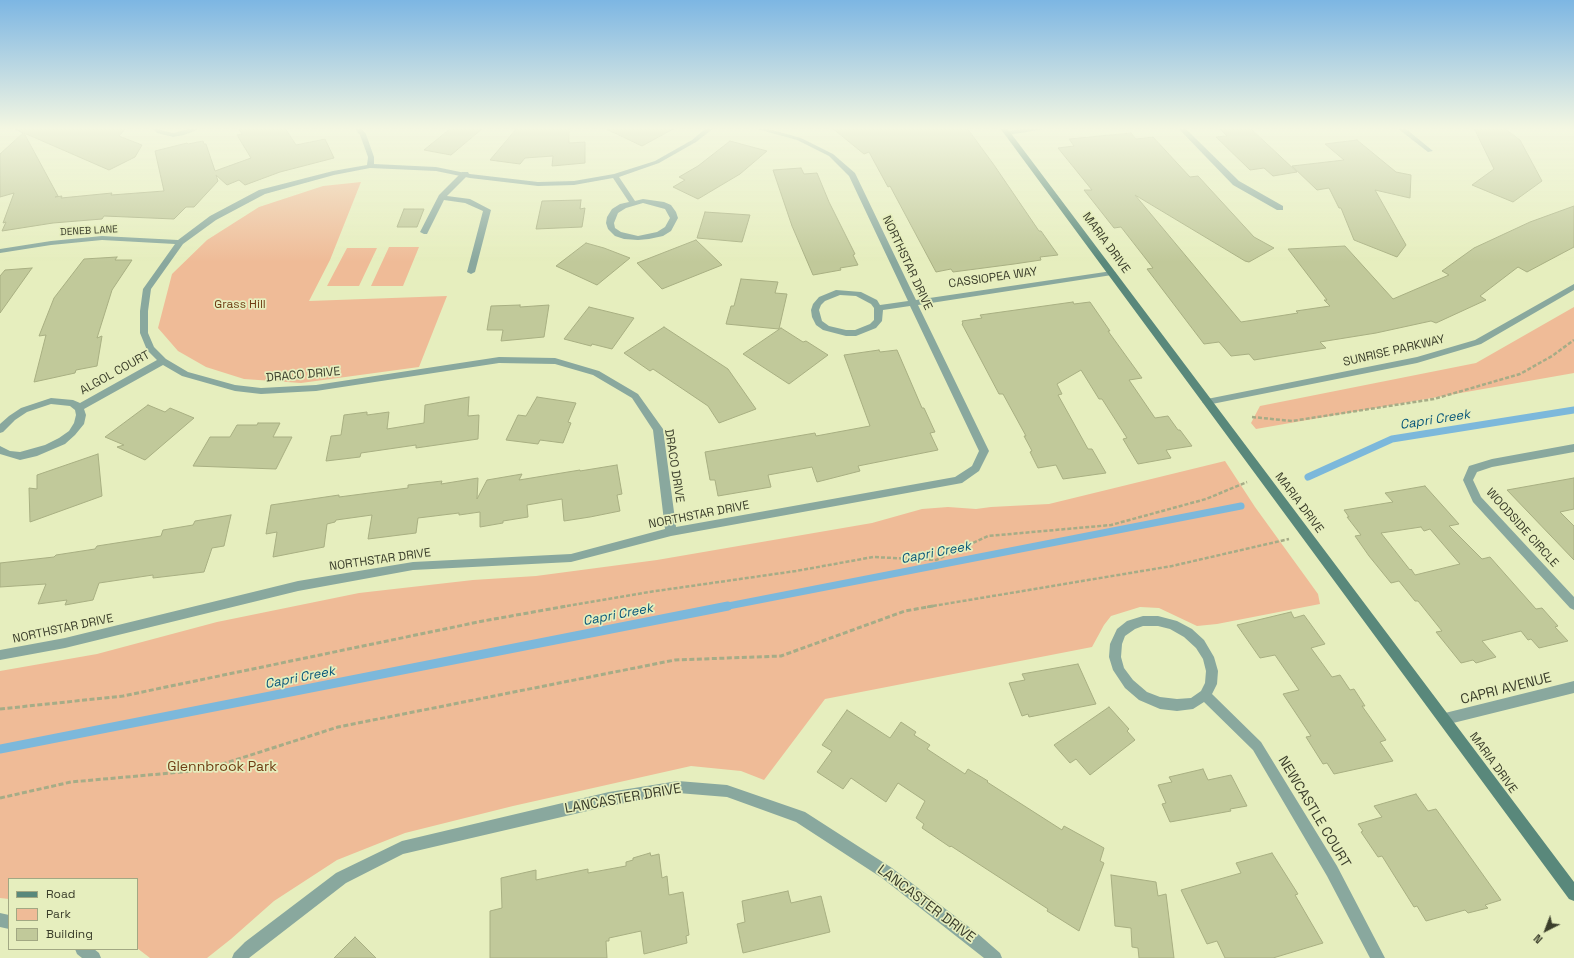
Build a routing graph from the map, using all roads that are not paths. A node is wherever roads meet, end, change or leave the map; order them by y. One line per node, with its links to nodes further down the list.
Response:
1 (335, 173): 13 (street, DRACO DRIVE)
2 (459, 173): 7 (street, DRACO DRIVE)
3 (625, 173): 8 (street, DRACO DRIVE)
4 (849, 173): 18 (street, NORTHSTAR DRIVE)
5 (1036, 173): 16 (street, MARIA DRIVE)
6 (1226, 173): 11 (street)
7 (465, 174): 8 (street, DRACO DRIVE); 9 (street)
8 (615, 176): 10 (street)
9 (442, 197): 12 (street); 15 (street)
10 (633, 203): 10 (street)
11 (1280, 208)
12 (424, 232)
13 (180, 242): 14 (street, DENEB LANE); 20 (street, DRACO DRIVE)
14 (0, 251)
15 (471, 272)
16 (1112, 273): 18 (street, CASSIOPEA WAY); 21 (street, MARIA DRIVE)
17 (1574, 287): 21 (street, SUNRISE PARKWAY)
18 (912, 303): 19 (street, CASSIOPEA WAY); 26 (street, NORTHSTAR DRIVE)
19 (878, 308): 19 (street)
20 (163, 361): 22 (street, ALGOL COURT); 26 (street, DRACO DRIVE)
21 (1207, 402): 31 (street, MARIA DRIVE)
22 (79, 408): 23 (street, ALGOL COURT); 25 (street, ALGOL COURT)
23 (0, 430)
24 (1574, 448): 27 (street, WOODSIDE CIRCLE)
25 (0, 450)
26 (671, 532): 28 (street, NORTHSTAR DRIVE)
27 (1574, 605)
28 (0, 655)
29 (1574, 687): 31 (street, CAPRI AVENUE)
30 (1205, 695): 30 (street); 37 (street, NEWCASTLE COURT)
31 (1444, 719): 32 (street, MARIA DRIVE)
32 (1574, 894)
33 (83, 950): 34 (street)
34 (94, 958)
35 (239, 958): 36 (street, LANCASTER DRIVE)
36 (995, 958)
37 (1378, 958)

